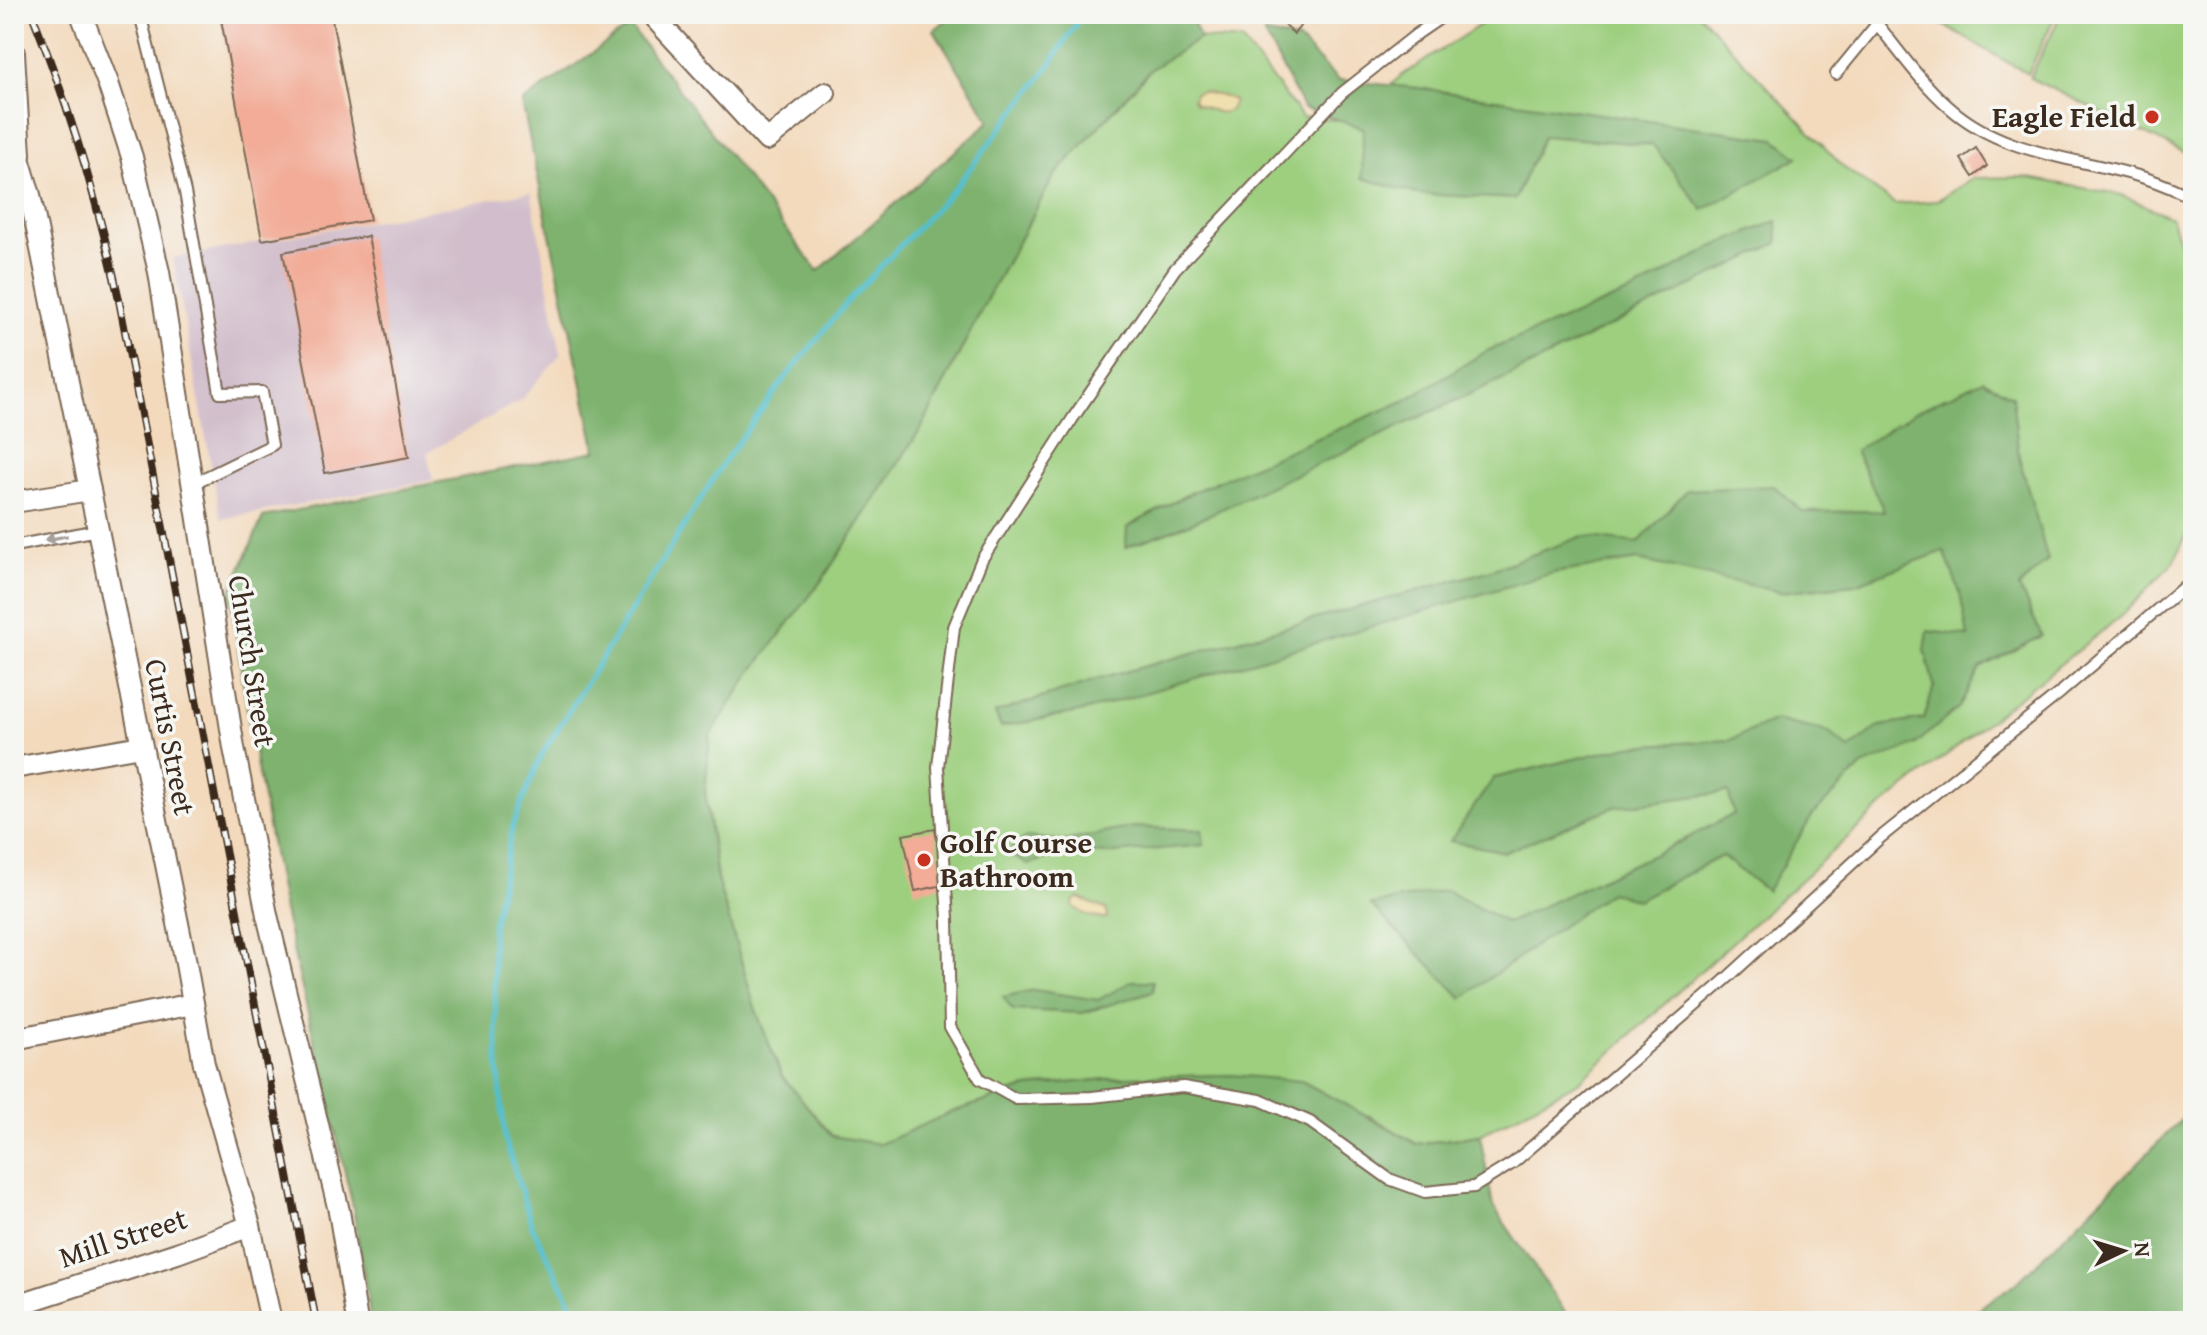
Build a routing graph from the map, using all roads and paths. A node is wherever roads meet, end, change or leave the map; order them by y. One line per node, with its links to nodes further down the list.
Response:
1 (81, 14): 15 (street, Church Street)
2 (140, 14): 15 (lane)
3 (651, 14): 9 (street)
4 (1446, 14): 20 (lane)
5 (1869, 14): 6 (lane)
6 (1877, 24): 8 (lane); 13 (lane)
7 (14, 53): 11 (street, Curtis Street)
8 (1836, 74)
9 (825, 93)
10 (14, 142): 11 (street, Curtis Street)
11 (21, 163): 12 (street, Curtis Street)
12 (22, 197): 16 (street, Curtis Street)
13 (2191, 197): 14 (lane)
14 (2193, 208)
15 (194, 483): 28 (street, Church Street)
16 (90, 490): 17 (street); 18 (street, Curtis Street)
17 (14, 502)
18 (98, 530): 19 (lane, one-way to 19); 21 (street, Curtis Street)
19 (14, 546)
20 (2193, 579)
21 (141, 746): 22 (street); 23 (street, Curtis Street)
22 (14, 768)
23 (193, 1004): 24 (street); 25 (street, Curtis Street)
24 (14, 1039)
25 (250, 1226): 26 (street, Mill Street); 27 (street, Curtis Street)
26 (14, 1306)
27 (271, 1321)
28 (357, 1321)

